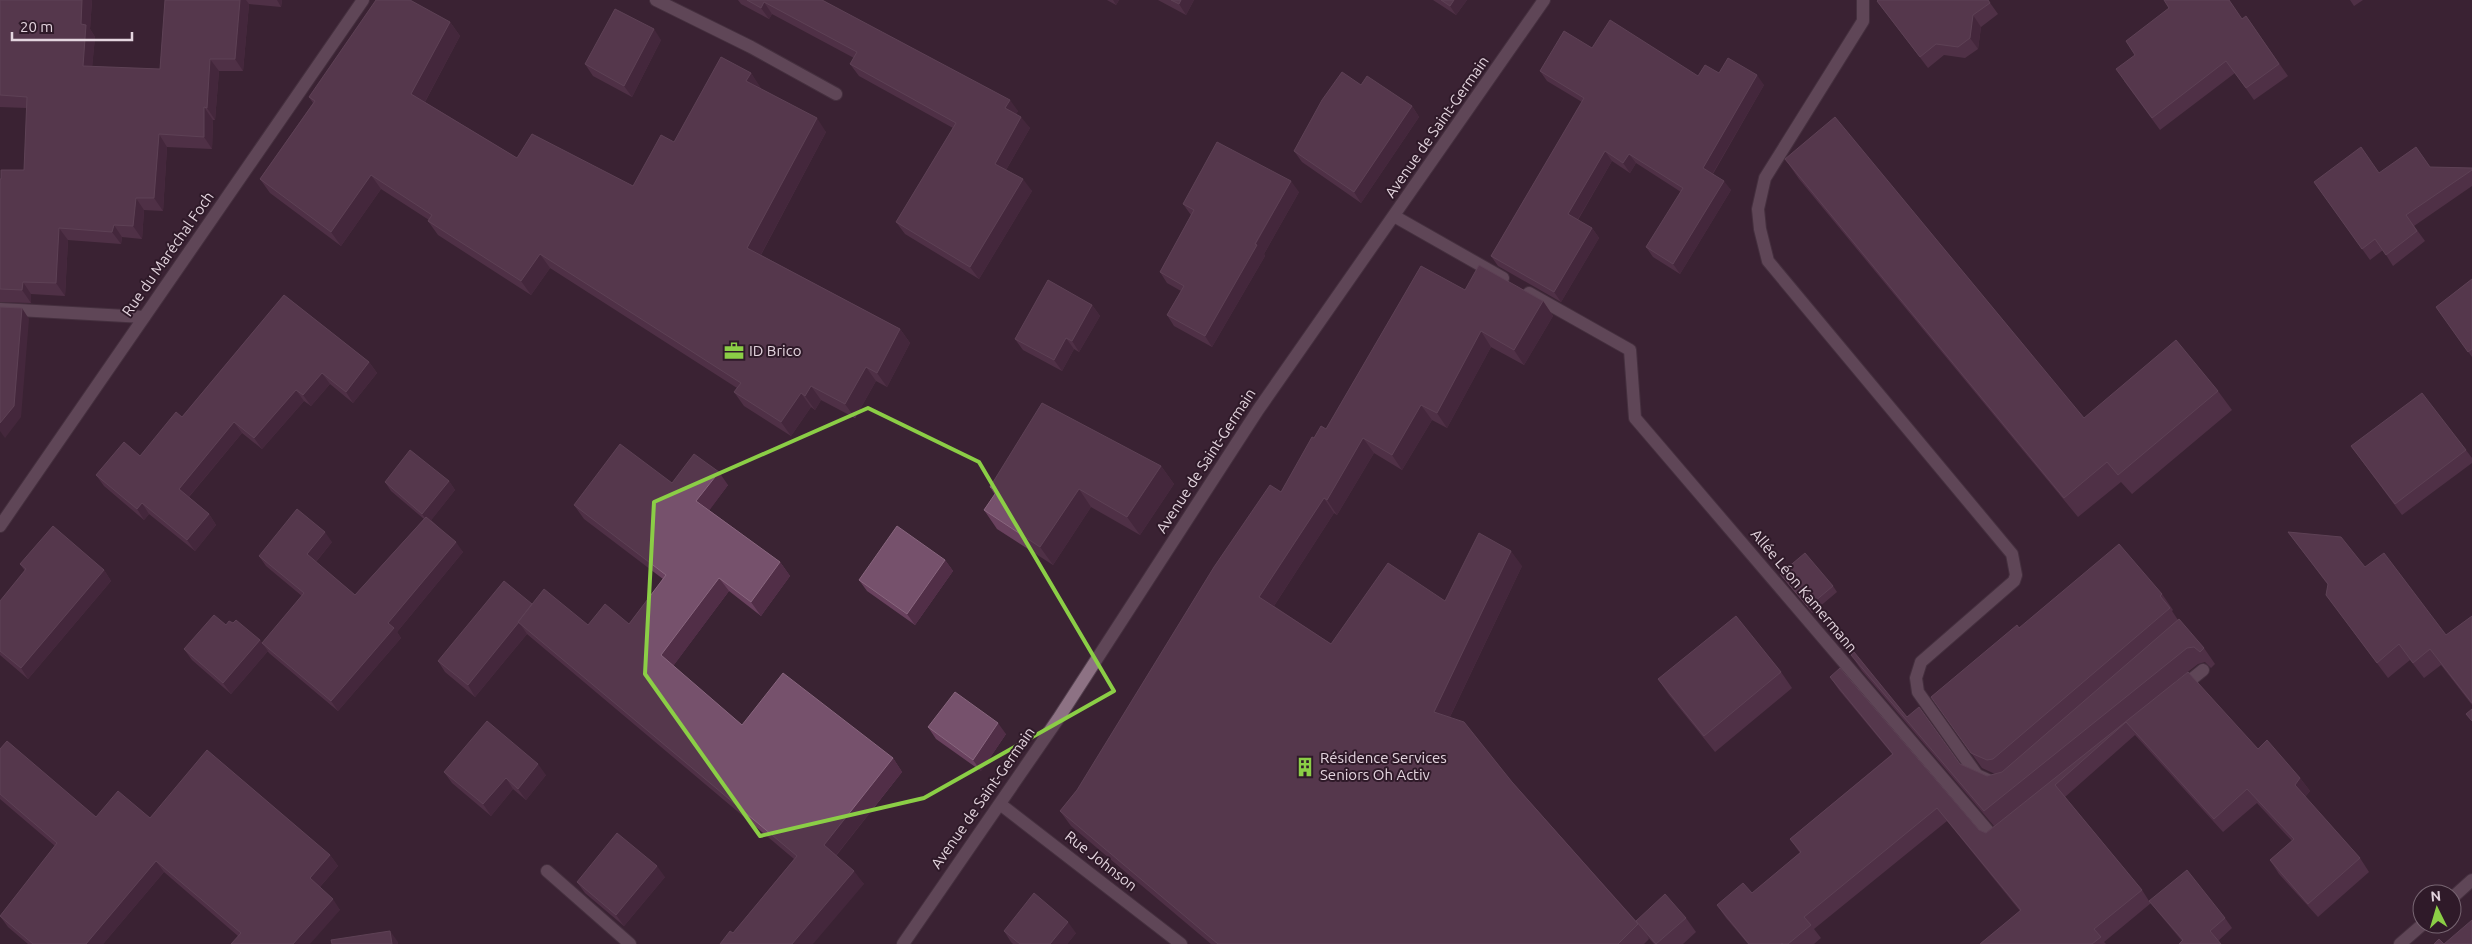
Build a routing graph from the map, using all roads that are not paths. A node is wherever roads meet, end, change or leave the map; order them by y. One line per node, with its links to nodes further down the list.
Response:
1 (363, 0): 8 (street, Rue du Maréchal Foch)
2 (656, 0): 5 (street)
3 (1544, 0): 6 (street, Avenue de Saint-Germain)
4 (1863, 0): 12 (street)
5 (836, 94)
6 (1394, 216): 13 (street, Avenue de Saint-Germain); 14 (street, Allée Léon Kamermann)
7 (0, 309): 8 (street)
8 (144, 317): 9 (street, Rue du Maréchal Foch)
9 (0, 526)
10 (2203, 670): 11 (street)
11 (2172, 695)
12 (2003, 783)
13 (1000, 804): 20 (street, Avenue de Saint-Germain); 21 (street, Rue Johnson)
14 (2009, 826)
15 (547, 872): 19 (street)
16 (2472, 880): 17 (street)
17 (2462, 889)
18 (2412, 934): 22 (street)
19 (630, 944)
20 (903, 944)
21 (1182, 944)
22 (2400, 944)

